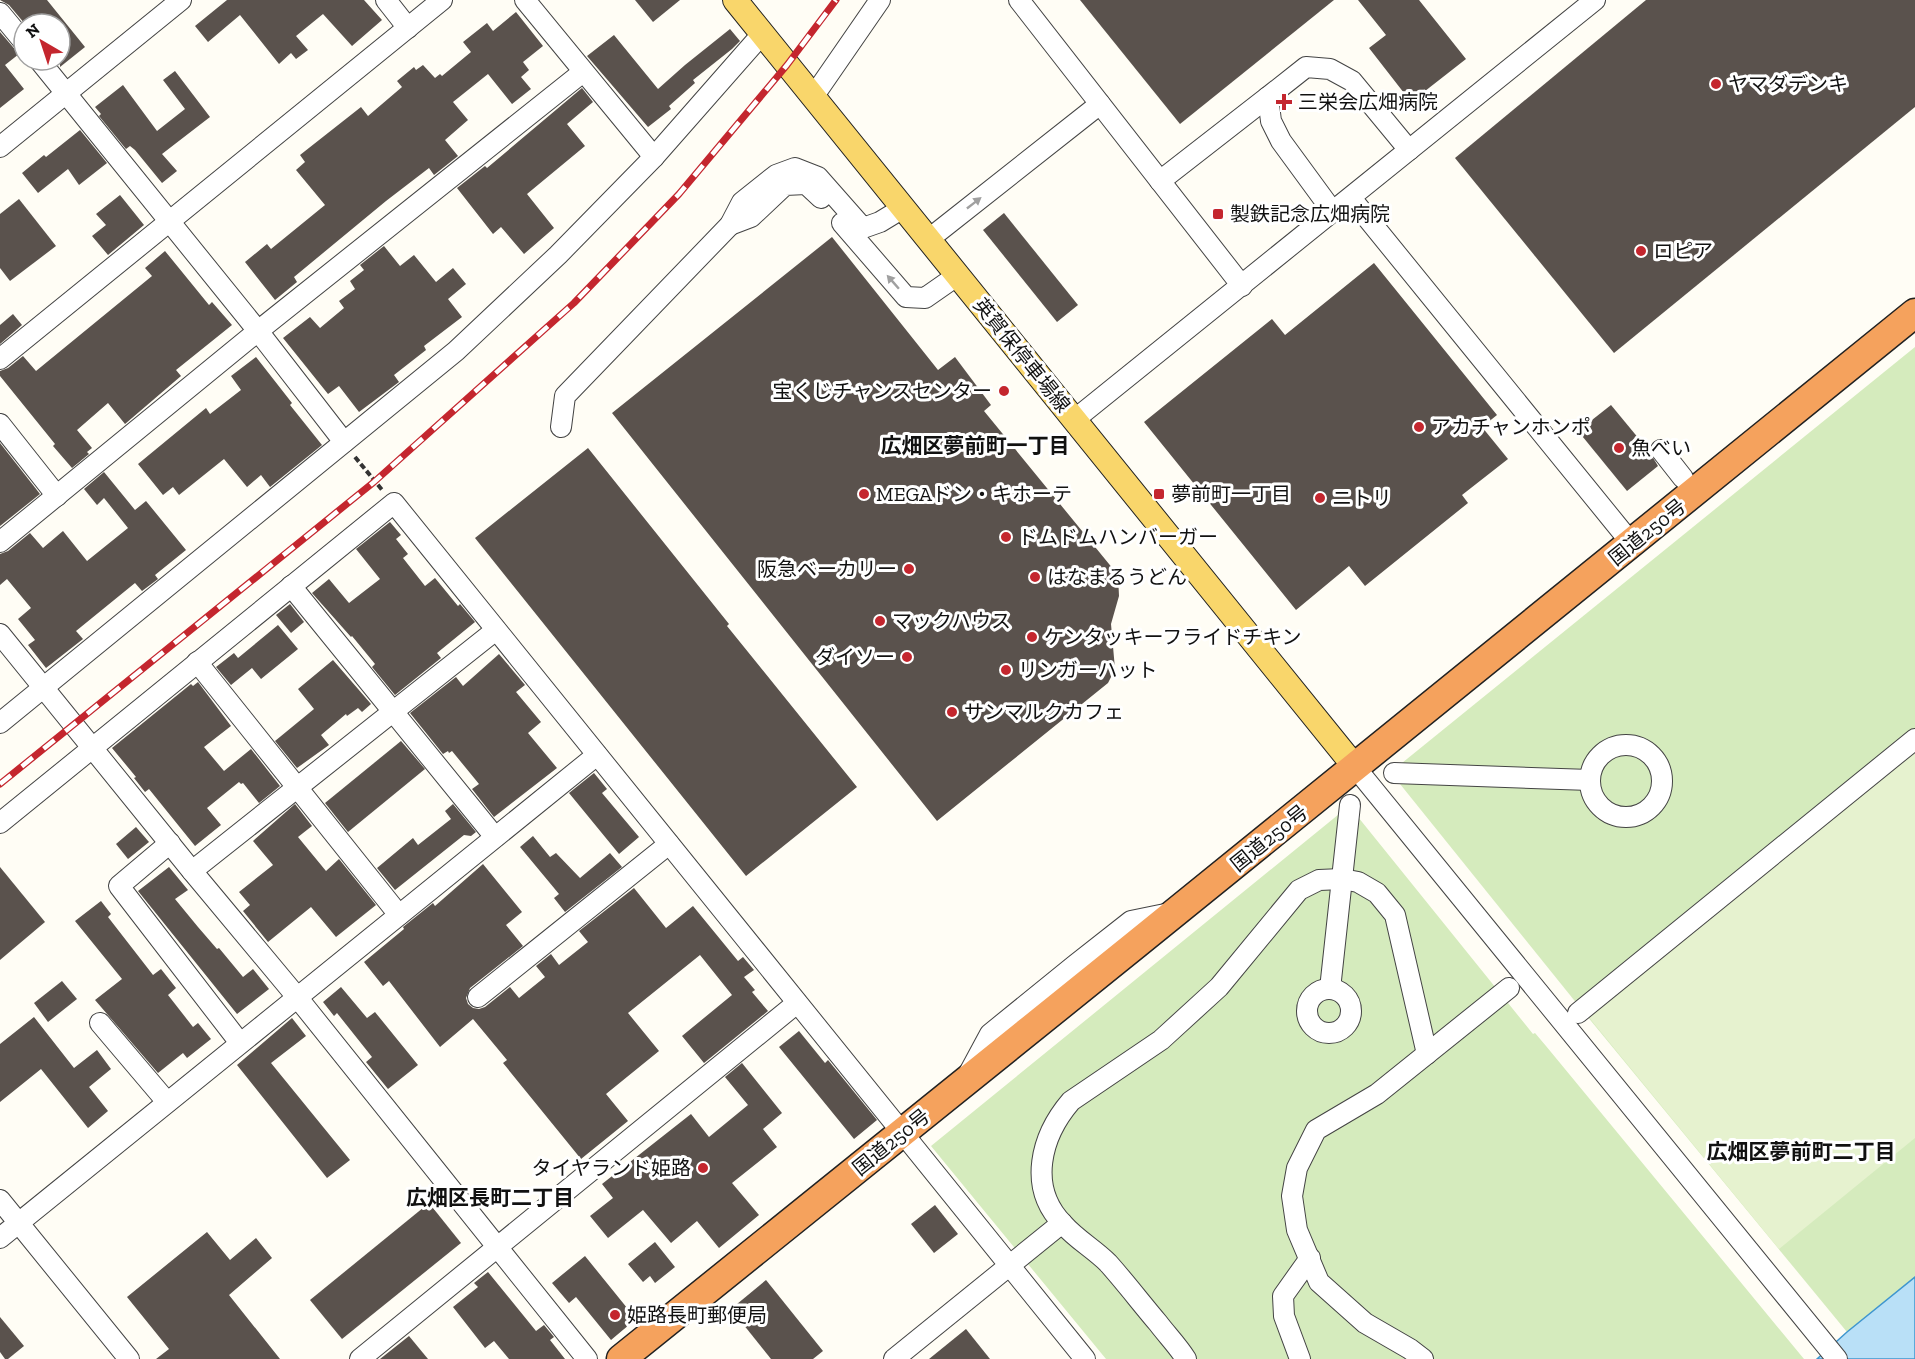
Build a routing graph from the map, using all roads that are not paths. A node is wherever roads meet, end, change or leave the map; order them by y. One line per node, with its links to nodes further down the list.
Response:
1 (181, 0): 15 (street)
2 (386, 0): 11 (street)
3 (442, 0): 11 (street)
4 (525, 0): 14 (street)
5 (735, 0): 12 (main road, 英賀保停車場線)
6 (880, 0): 17 (street)
7 (1019, 0): 18 (street)
8 (1595, 0): 20 (street)
9 (0, 13): 10 (street)
10 (12, 28)
11 (408, 28): 26 (street)
12 (762, 34): 17 (main road, 英賀保停車場線); 21 (street)
13 (49, 72): 15 (street)
14 (583, 72): 21 (street); 32 (street)
15 (67, 93): 19 (street); 26 (street)
16 (1268, 96): 20 (street); 22 (street); 25 (street)
17 (813, 97): 24 (main road, 英賀保停車場線)
18 (1100, 104): 22 (street); 28 (street, one-way to 18)
19 (0, 147)
20 (1409, 150): 23 (street)
21 (654, 158): 37 (street)
22 (1160, 181): 30 (street)
23 (1351, 198): 25 (street); 42 (street)
24 (903, 208): 27 (street); 28 (main road, 英賀保停車場線)
25 (1333, 212): 30 (street)
26 (169, 221): 32 (street); 33 (street)
27 (730, 225): 29 (street, one-way to 27); 36 (street)
28 (928, 239): 29 (main road, 英賀保停車場線)
29 (958, 275): 34 (main road, 英賀保停車場線)
30 (1242, 286): 34 (street)
31 (1915, 313): 42 (highway, 国道250号)
32 (258, 332): 37 (street); 40 (street)
33 (0, 359)
34 (1074, 420): 53 (main road, 英賀保停車場線)
35 (0, 424): 40 (street)
36 (561, 427)
37 (344, 442): 47 (street)
38 (1661, 450): 39 (street)
39 (1683, 478)
40 (57, 496): 41 (street)
41 (0, 542)
42 (1632, 544): 53 (highway, 国道250号)
43 (291, 586): 44 (street); 46 (street); 48 (street)
44 (496, 630): 48 (street); 52 (street)
45 (0, 634): 47 (street)
46 (197, 662): 51 (street); 56 (street)
47 (44, 687): 49 (street); 51 (street)
48 (393, 711): 56 (street); 59 (street)
49 (0, 723)
50 (1915, 738): 70 (street)
51 (92, 747): 58 (street); 60 (street)
52 (597, 755): 59 (street); 61 (street)
53 (1354, 766): 75 (highway, 国道250号); 92 (street)
54 (1394, 772): 55 (street)
55 (1590, 780)
56 (297, 787): 62 (street); 64 (street)
57 (1350, 805): 63 (street)
58 (0, 823)
59 (495, 837): 64 (street)
60 (170, 843): 62 (street); 72 (street)
61 (669, 844): 68 (street); 69 (street)
62 (192, 871): 67 (street)
63 (1342, 879): 66 (street); 73 (street); 78 (street)
64 (399, 915): 67 (street)
65 (1509, 988): 73 (street)
66 (1330, 989)
67 (297, 997): 72 (street); 80 (street)
68 (478, 997)
69 (797, 1003): 75 (street); 80 (street)
70 (1578, 1013)
71 (100, 1023): 74 (street)
72 (240, 1043): 74 (street)
73 (1427, 1054): 81 (street)
74 (167, 1102): 77 (street)
75 (902, 1133): 82 (street); 86 (highway, 国道250号)
76 (0, 1200): 77 (street)
77 (19, 1223): 79 (street); 83 (street)
78 (1062, 1223): 82 (street); 89 (street)
79 (0, 1238)
80 (497, 1246): 84 (street); 85 (street)
81 (1310, 1258): 90 (street); 91 (street)
82 (1009, 1266): 87 (street); 88 (street)
83 (129, 1359)
84 (360, 1359)
85 (587, 1359)
86 (621, 1359)
87 (894, 1359)
88 (1085, 1359)
89 (1186, 1359)
90 (1300, 1359)
91 (1423, 1359)
92 (1837, 1359)

